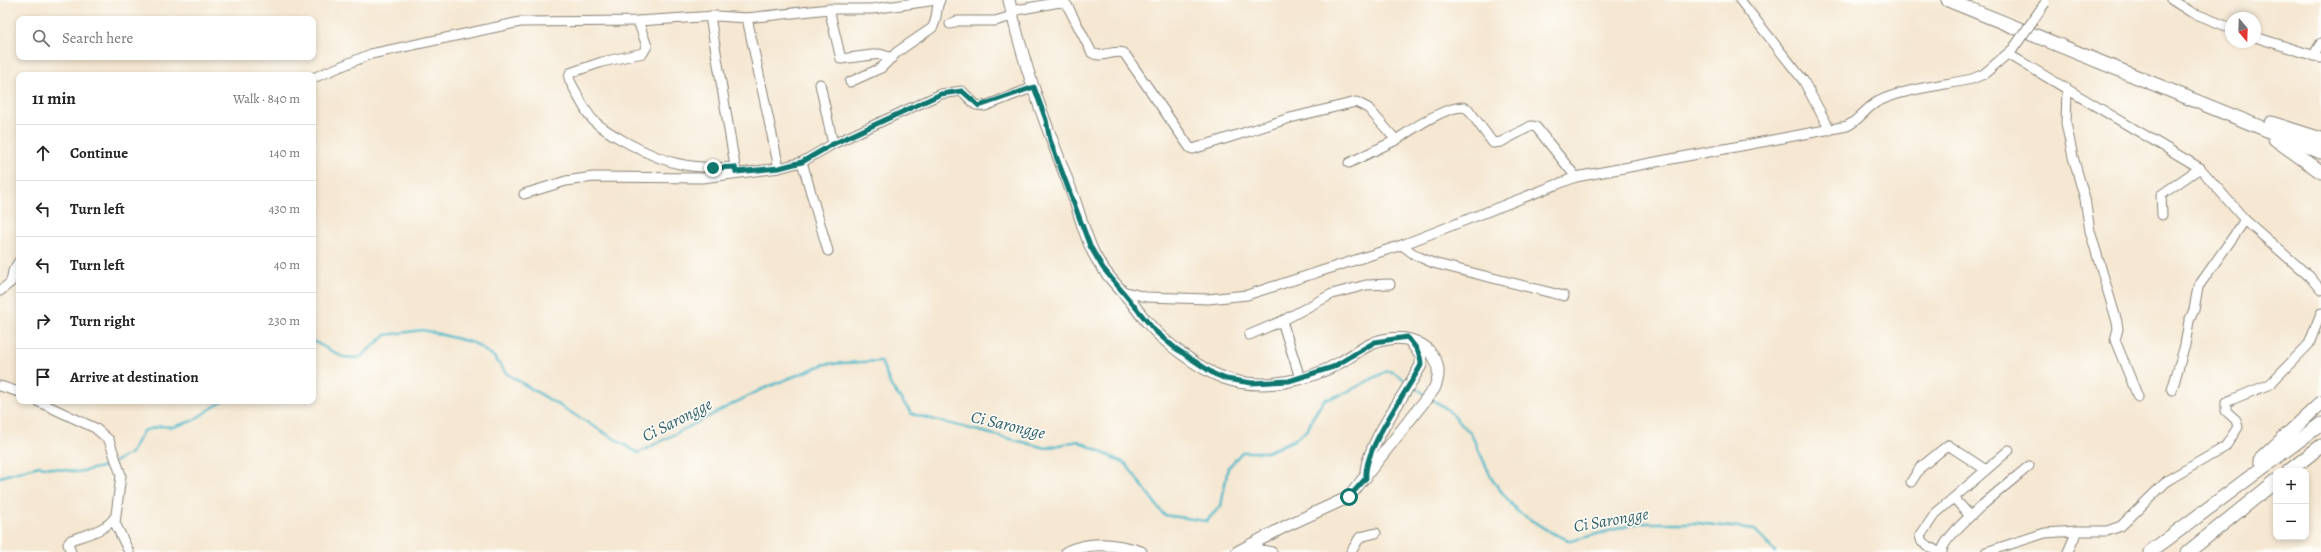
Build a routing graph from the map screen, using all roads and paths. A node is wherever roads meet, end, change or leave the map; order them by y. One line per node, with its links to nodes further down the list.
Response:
1 (938, 0): 8 (street); 19 (street)
2 (1008, 0): 9 (main road)
3 (1740, 0): 26 (street)
4 (1948, 0): 25 (highway)
5 (1971, 0): 25 (highway)
6 (2172, 0): 14 (street)
7 (2046, 2): 17 (street, bridge)
8 (829, 9): 11 (street); 19 (street)
9 (1012, 14): 13 (street); 23 (main road); 28 (street)
10 (710, 16): 11 (street); 12 (street); 37 (street)
11 (747, 18): 35 (street)
12 (638, 21): 20 (street); 34 (street)
13 (950, 24)
14 (2225, 26)
15 (2261, 39): 18 (street)
16 (2321, 43): 18 (street)
17 (2011, 52): 24 (street); 26 (street)
18 (2317, 57)
19 (892, 58): 21 (street)
20 (316, 77)
21 (850, 82)
22 (820, 84): 29 (street)
23 (1034, 87): 29 (street); 50 (main road)
24 (2067, 91): 36 (street); 60 (street)
25 (2265, 125): 27 (highway); 30 (highway); 31 (highway); 38 (highway)
26 (1830, 130): 40 (street)
27 (2321, 139)
28 (1396, 140): 33 (street); 40 (street)
29 (833, 144): 32 (street)
30 (2321, 144)
31 (2321, 152)
32 (802, 162): 35 (street); 45 (street)
33 (1350, 163)
34 (713, 168): 37 (street); 39 (street)
35 (779, 168): 37 (street)
36 (2200, 168): 42 (street); 43 (street)
37 (735, 170): 39 (street)
38 (2321, 172)
39 (702, 178): 41 (street)
40 (1576, 178): 44 (street)
41 (524, 194)
42 (2162, 215)
43 (2245, 220): 48 (street); 58 (street)
44 (1402, 245): 50 (street); 51 (street)
45 (828, 251)
46 (16, 266): 49 (street)
47 (1390, 284): 53 (street)
48 (2321, 290)
49 (0, 291)
50 (1122, 291): 56 (main road)
51 (1564, 296)
52 (2321, 313): 76 (street)
53 (1282, 321): 54 (street); 56 (street)
54 (1249, 334)
55 (1407, 337): 56 (main road); 69 (main road); 69 (main road)
56 (1300, 378)
57 (0, 386): 59 (street)
58 (2172, 390)
59 (16, 391)
60 (2138, 397)
61 (2321, 403): 73 (highway)
62 (43, 404): 75 (street)
63 (2321, 424): 73 (highway)
64 (2321, 446): 67 (highway)
65 (2010, 450): 68 (street)
66 (2029, 466): 74 (street)
67 (2293, 468)
68 (1986, 470): 70 (street); 72 (street)
69 (1366, 478): 78 (main road)
70 (1911, 482)
71 (2273, 484): 90 (highway)
72 (1954, 498): 74 (street); 85 (street)
73 (2215, 502): 89 (highway)
74 (1970, 516): 86 (street)
75 (114, 518): 79 (street); 80 (street)
76 (2078, 531): 87 (street); 88 (street)
77 (1376, 533): 84 (street)
78 (1241, 549): 83 (street)
79 (71, 552)
80 (129, 552)
81 (1067, 552): 82 (main road)
82 (1139, 552)
83 (1272, 552)
84 (1351, 552)
85 (1938, 552)
86 (1942, 552)
87 (1986, 552)
88 (2068, 552)
89 (2150, 552)
90 (2188, 552)

